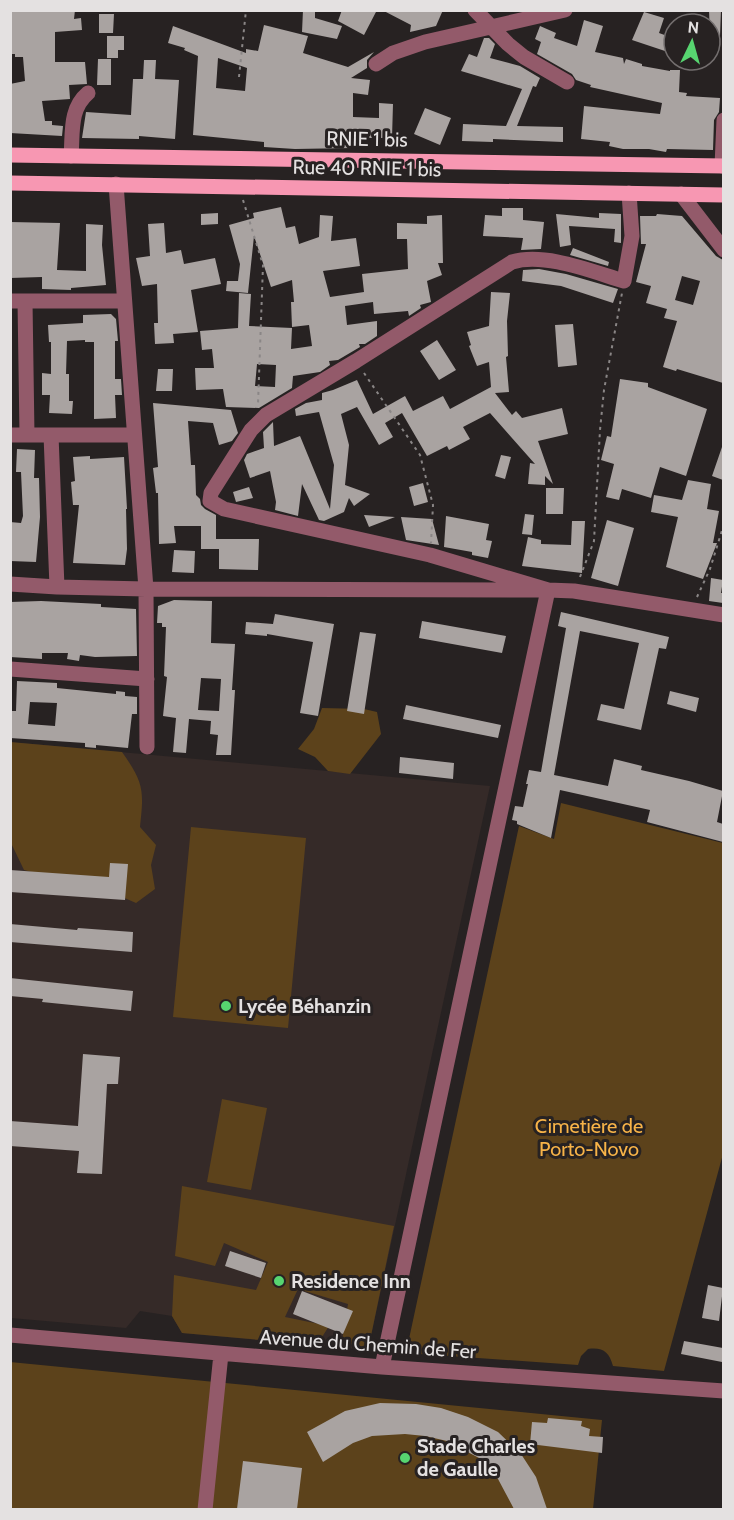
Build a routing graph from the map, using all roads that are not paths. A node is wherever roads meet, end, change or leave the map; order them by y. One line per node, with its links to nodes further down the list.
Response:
1 (475, 10): 3 (street)
2 (565, 10): 3 (street)
3 (491, 28): 4 (street); 5 (street)
4 (376, 64)
5 (567, 82)
6 (88, 93): 9 (street)
7 (723, 120): 10 (street)
8 (10, 155): 9 (main road, RNIE 1 bis)
9 (71, 156): 10 (main road, RNIE 1 bis)
10 (723, 166)
11 (10, 183): 12 (main road, Rue 40 RNIE 1 bis)
12 (116, 184): 13 (main road, Rue 40 RNIE 1 bis); 18 (street)
13 (629, 193): 14 (main road, Rue 40 RNIE 1 bis); 26 (street)
14 (681, 194): 15 (main road, Rue 40 RNIE 1 bis); 16 (street)
15 (723, 195)
16 (723, 250)
17 (18, 301): 18 (street); 20 (street)
18 (124, 301): 22 (street)
19 (10, 435): 20 (street)
20 (27, 435): 21 (street)
21 (51, 435): 22 (street); 24 (street)
22 (134, 435): 25 (street)
23 (10, 584): 24 (street)
24 (57, 588): 25 (street)
25 (146, 589): 26 (street); 29 (street)
26 (548, 590): 27 (street); 33 (street)
27 (723, 615)
28 (10, 669): 29 (street)
29 (147, 679): 30 (street)
30 (147, 747)
31 (10, 1335): 32 (street, Avenue du Chemin de Fer)
32 (221, 1354): 33 (street, Avenue du Chemin de Fer); 35 (street)
33 (382, 1367): 34 (street, Avenue du Chemin de Fer)
34 (723, 1391)
35 (204, 1509)

